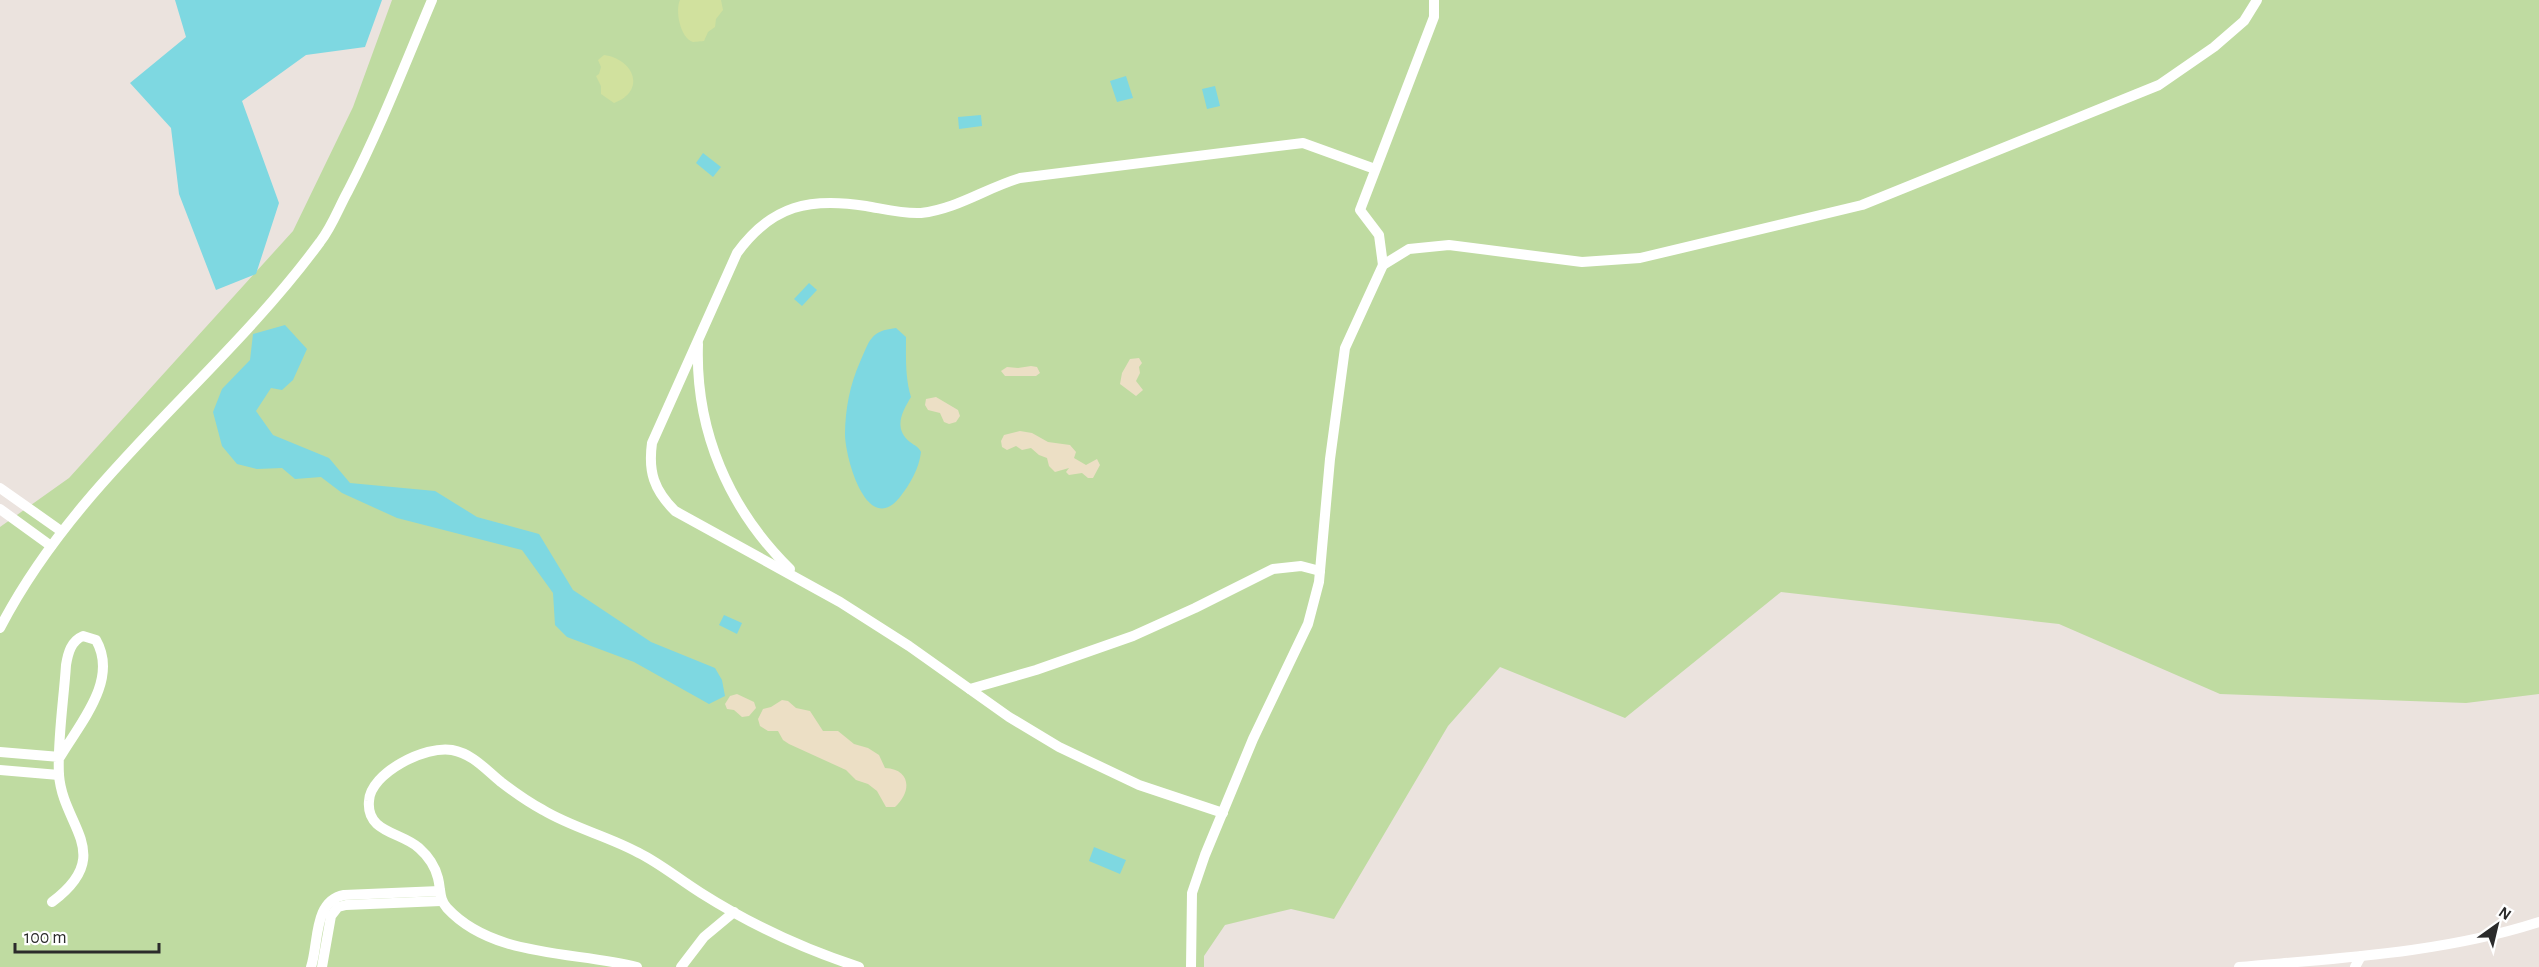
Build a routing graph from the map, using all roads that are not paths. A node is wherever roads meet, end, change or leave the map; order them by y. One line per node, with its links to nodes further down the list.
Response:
1 (432, 0): 11 (street)
2 (1434, 0): 6 (street)
3 (2257, 0): 5 (street)
4 (2266, 0): 5 (street)
5 (2244, 21): 7 (street)
6 (1375, 170): 7 (street); 8 (street)
7 (1383, 266): 13 (street)
8 (699, 338): 14 (street); 14 (street)
9 (0, 488): 11 (street)
10 (0, 509): 12 (street)
11 (61, 531): 12 (street)
12 (51, 546): 15 (street)
13 (1320, 571): 16 (street); 21 (street)
14 (804, 581): 16 (street)
15 (0, 628)
16 (970, 688): 21 (street)
17 (0, 752): 18 (street)
18 (60, 757): 18 (street); 20 (street)
19 (0, 770): 20 (street)
20 (59, 775): 23 (street)
21 (1223, 813): 32 (street)
22 (440, 896): 24 (street); 27 (street); 28 (street); 29 (street)
23 (52, 902)
24 (734, 912): 30 (street); 31 (street)
25 (2539, 922): 26 (street)
26 (2361, 956): 33 (street); 34 (street)
27 (311, 967)
28 (322, 967)
29 (637, 967)
30 (681, 967)
31 (859, 967)
32 (1191, 967)
33 (2239, 967)
34 (2355, 967)

